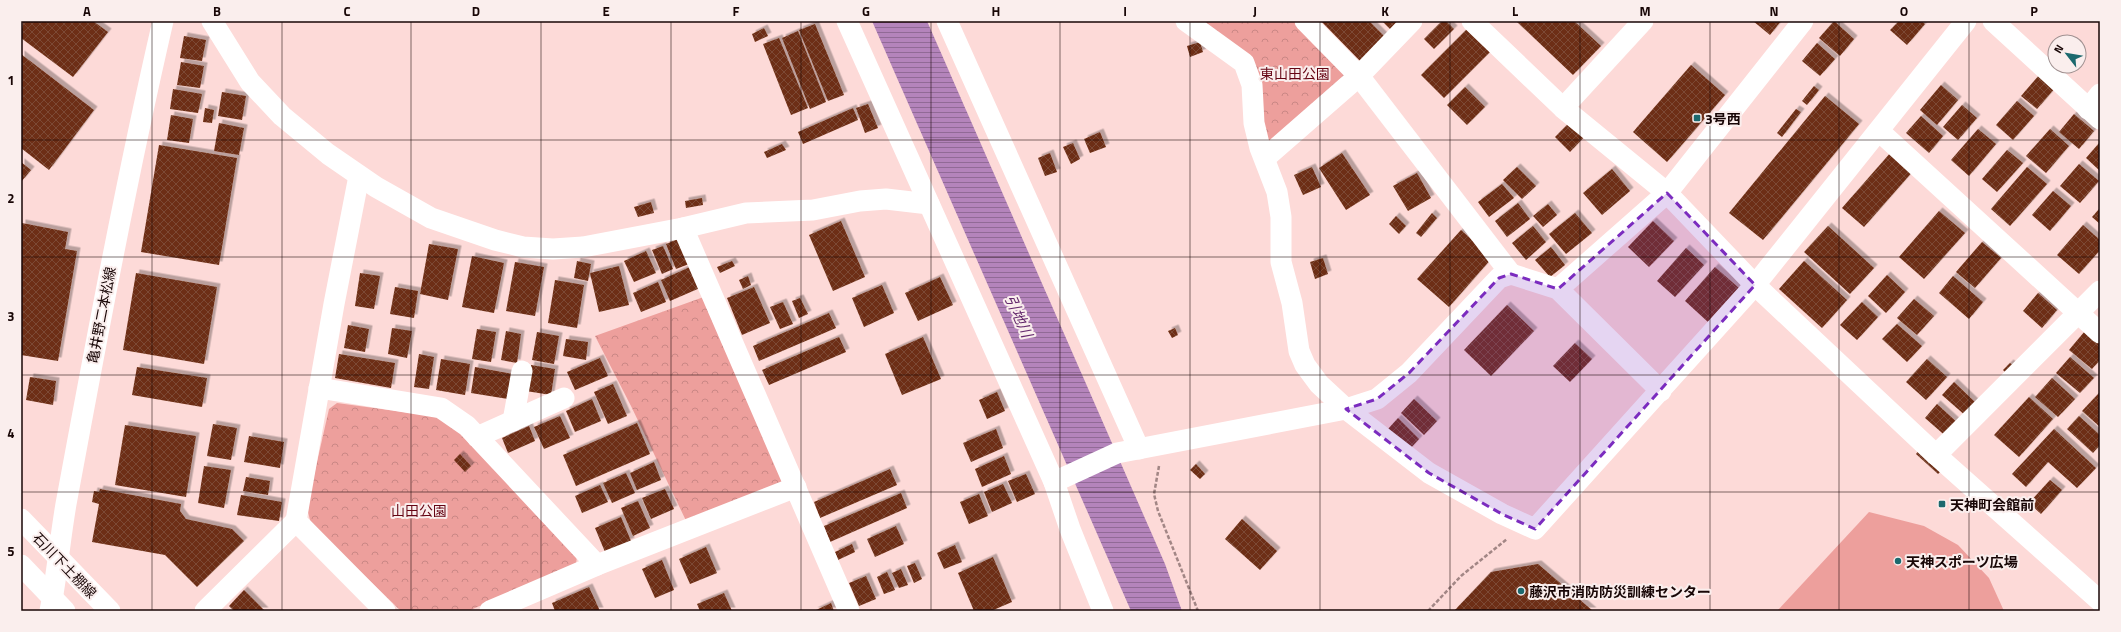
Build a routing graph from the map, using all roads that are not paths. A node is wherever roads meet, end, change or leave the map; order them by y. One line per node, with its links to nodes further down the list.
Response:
1 (163, 21): 41 (street, 亀井野二本松線)
2 (212, 21): 18 (street)
3 (847, 21): 20 (street)
4 (947, 21): 35 (street)
5 (1186, 21): 17 (street)
6 (1305, 21): 13 (street)
7 (1412, 21): 13 (street)
8 (1472, 21): 15 (street)
9 (1643, 21): 15 (street)
10 (1803, 21): 19 (street)
11 (1966, 21): 16 (street)
12 (1993, 21): 14 (street)
13 (1359, 76): 17 (street); 22 (street)
14 (2096, 107)
15 (1563, 108): 19 (street)
16 (1880, 131): 23 (street); 26 (street)
17 (1265, 158): 32 (street)
18 (359, 176): 21 (street); 29 (street)
19 (1667, 193): 23 (street); 24 (street)
20 (929, 204): 21 (street); 37 (street)
21 (683, 228): 38 (street)
22 (1511, 274): 24 (street); 32 (street)
23 (1755, 285): 30 (street); 36 (street)
24 (1558, 289): 30 (street)
25 (2100, 291): 26 (street)
26 (2079, 314): 27 (street); 36 (street)
27 (2100, 333)
28 (522, 371): 33 (street)
29 (319, 388): 34 (street); 40 (street)
30 (1661, 391): 32 (street)
31 (564, 398): 33 (street)
32 (1346, 409): 35 (street)
33 (513, 421): 34 (street)
34 (477, 437): 43 (street)
35 (1139, 449): 37 (street)
36 (1936, 455): 44 (street)
37 (1060, 479): 51 (street)
38 (796, 487): 43 (street); 50 (street)
39 (21, 519): 41 (street, 石川下土棚線)
40 (296, 522): 47 (street); 48 (street)
41 (58, 559): 45 (street, 亀井野二本松線); 46 (street, 石川下土棚線)
42 (21, 565): 45 (street)
43 (597, 565): 49 (street)
44 (2100, 601)
45 (56, 607)
46 (110, 611)
47 (205, 611)
48 (385, 611)
49 (490, 611)
50 (849, 611)
51 (1103, 611)

